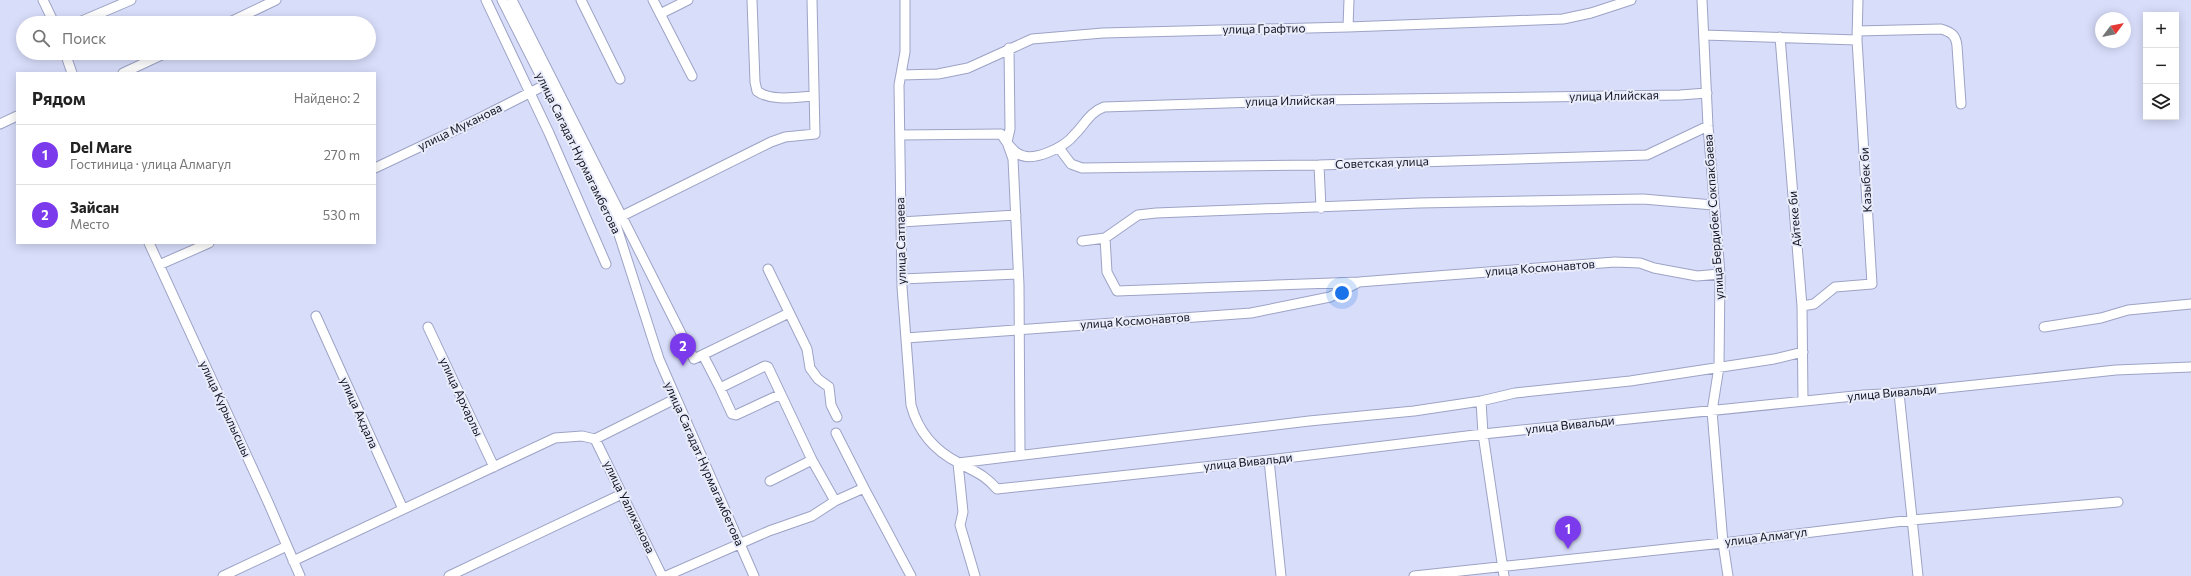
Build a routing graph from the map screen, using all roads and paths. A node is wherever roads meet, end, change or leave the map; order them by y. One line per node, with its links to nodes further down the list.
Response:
1 (44, 0): 18 (street)
2 (132, 0): 19 (street)
3 (276, 0): 20 (street)
4 (486, 0): 34 (street)
5 (502, 0): 33 (street, улица Сагадат Нурмагамбетова)
6 (512, 0): 49 (street)
7 (581, 0): 32 (street)
8 (653, 0): 17 (street)
9 (688, 0): 17 (street)
10 (752, 0): 36 (street)
11 (812, 0): 36 (street)
12 (905, 0): 30 (street, улица Сатпаева)
13 (1349, 0): 21 (street)
14 (1631, 0): 21 (street, улица Графтио)
15 (1702, 0): 22 (street, улица Бердибек Сокпакбаева)
16 (1858, 0): 23 (street, Казыбек би)
17 (660, 14): 31 (street)
18 (51, 16)
19 (94, 16)
20 (243, 16)
21 (1348, 27): 25 (street, улица Графтио)
22 (1704, 35): 24 (street); 35 (street, улица Бердибек Сокпакбаева)
23 (1857, 35): 24 (street); 37 (street); 64 (street, Казыбек би)
24 (1780, 37): 64 (street, Айтеке би)
25 (1009, 48): 30 (street, улица Графтио); 42 (street)
26 (67, 60): 28 (street)
27 (151, 60): 29 (street)
28 (72, 72)
29 (125, 72)
30 (901, 75): 41 (street, улица Сатпаева)
31 (692, 76)
32 (620, 79)
33 (545, 84): 34 (street, улица Муканова); 50 (street, улица Сагадат Нурмагамбетова)
34 (530, 92): 45 (street, улица Муканова); 56 (street)
35 (1707, 93): 40 (street, улица Бердибек Сокпакбаева); 43 (street, улица Илийская)
36 (814, 96): 49 (street)
37 (1961, 104)
38 (16, 116): 39 (street)
39 (0, 124)
40 (1708, 126): 44 (street, Советская улица); 46 (street, улица Бердибек Сокпакбаева)
41 (900, 135): 42 (street, улица Илийская); 51 (street, улица Сатпаева)
42 (1007, 142): 43 (street, улица Илийская); 48 (street)
43 (1059, 148): 44 (street, Советская улица)
44 (1319, 165): 47 (street)
45 (376, 168)
46 (1713, 205): 47 (street); 60 (street, улица Бердибек Сокпакбаева)
47 (1321, 208): 52 (street)
48 (1016, 215): 51 (street); 59 (street)
49 (622, 216): 50 (street); 72 (street)
50 (613, 220): 78 (street, улица Сагадат Нурмагамбетова)
51 (901, 222): 61 (street, улица Сатпаева)
52 (1104, 238): 53 (street); 62 (street, улица Космонавтов)
53 (1082, 241)
54 (149, 244): 57 (street, улица Курылысшы)
55 (207, 244): 57 (street)
56 (606, 264)
57 (159, 265): 100 (street, улица Курылысшы)
58 (768, 270): 65 (street)
59 (1018, 274): 61 (street); 69 (street)
60 (1720, 274): 62 (street, улица Космонавтов); 73 (street, улица Бердибек Сокпакбаева)
61 (902, 279): 70 (street, улица Сатпаева)
62 (1358, 282): 69 (street, улица Космонавтов)
63 (2191, 304): 68 (street)
64 (1802, 306): 71 (street, Айтеке би)
65 (789, 313): 72 (street); 82 (street)
66 (316, 316): 96 (street, улица Акдала)
67 (428, 327): 90 (street, улица Архарлы)
68 (2044, 327)
69 (1019, 330): 70 (street, улица Космонавтов); 86 (street)
70 (906, 338): 89 (street, улица Сатпаева)
71 (1803, 352): 73 (street); 80 (street, Айтеке би)
72 (703, 355): 75 (street)
73 (1719, 367): 79 (street); 81 (street, улица Бердибек Сокпакбаева)
74 (2191, 367): 76 (street, улица Вивальди)
75 (720, 388): 77 (street); 77 (street)
76 (1899, 393): 80 (street, улица Вивальди); 97 (street)
77 (781, 394): 87 (street)
78 (675, 399): 85 (street); 99 (street, улица Сагадат Нурмагамбетова)
79 (1481, 401): 84 (street); 86 (street)
80 (1803, 401): 81 (street, улица Вивальди)
81 (1712, 412): 84 (street, улица Вивальди); 98 (street, улица Бердибек Сокпакбаева)
82 (837, 417)
83 (836, 433): 92 (street)
84 (1483, 434): 88 (street, улица Вивальди); 102 (street)
85 (595, 439): 90 (street); 93 (street, улица Уалиханова)
86 (1020, 455): 89 (street)
87 (812, 460): 91 (street); 94 (street)
88 (1269, 460): 89 (street, улица Вивальди); 111 (street)
89 (958, 463): 110 (street)
90 (494, 466): 96 (street)
91 (770, 481)
92 (864, 488): 94 (street); 109 (street)
93 (622, 494): 105 (street); 106 (street, улица Уалиханова)
94 (835, 501): 99 (street)
95 (2118, 502): 97 (street, улица Алмагул)
96 (403, 509): 101 (street)
97 (1912, 520): 98 (street, улица Алмагул); 115 (street)
98 (1723, 543): 102 (street, улица Алмагул); 114 (street, улица Бердибек Сокпакбаева)
99 (739, 544): 107 (street); 108 (street, улица Сагадат Нурмагамбетова)
100 (287, 546): 101 (street, улица Курылысшы); 103 (street)
101 (293, 561): 104 (street, улица Курылысшы)
102 (1502, 565): 112 (street, улица Алмагул); 113 (street)
103 (223, 576)
104 (300, 576)
105 (448, 576)
106 (662, 576)
107 (666, 576)
108 (754, 576)
109 (911, 576)
110 (975, 576)
111 (1281, 576)
112 (1414, 576)
113 (1504, 576)
114 (1728, 576)
115 (1918, 576)

